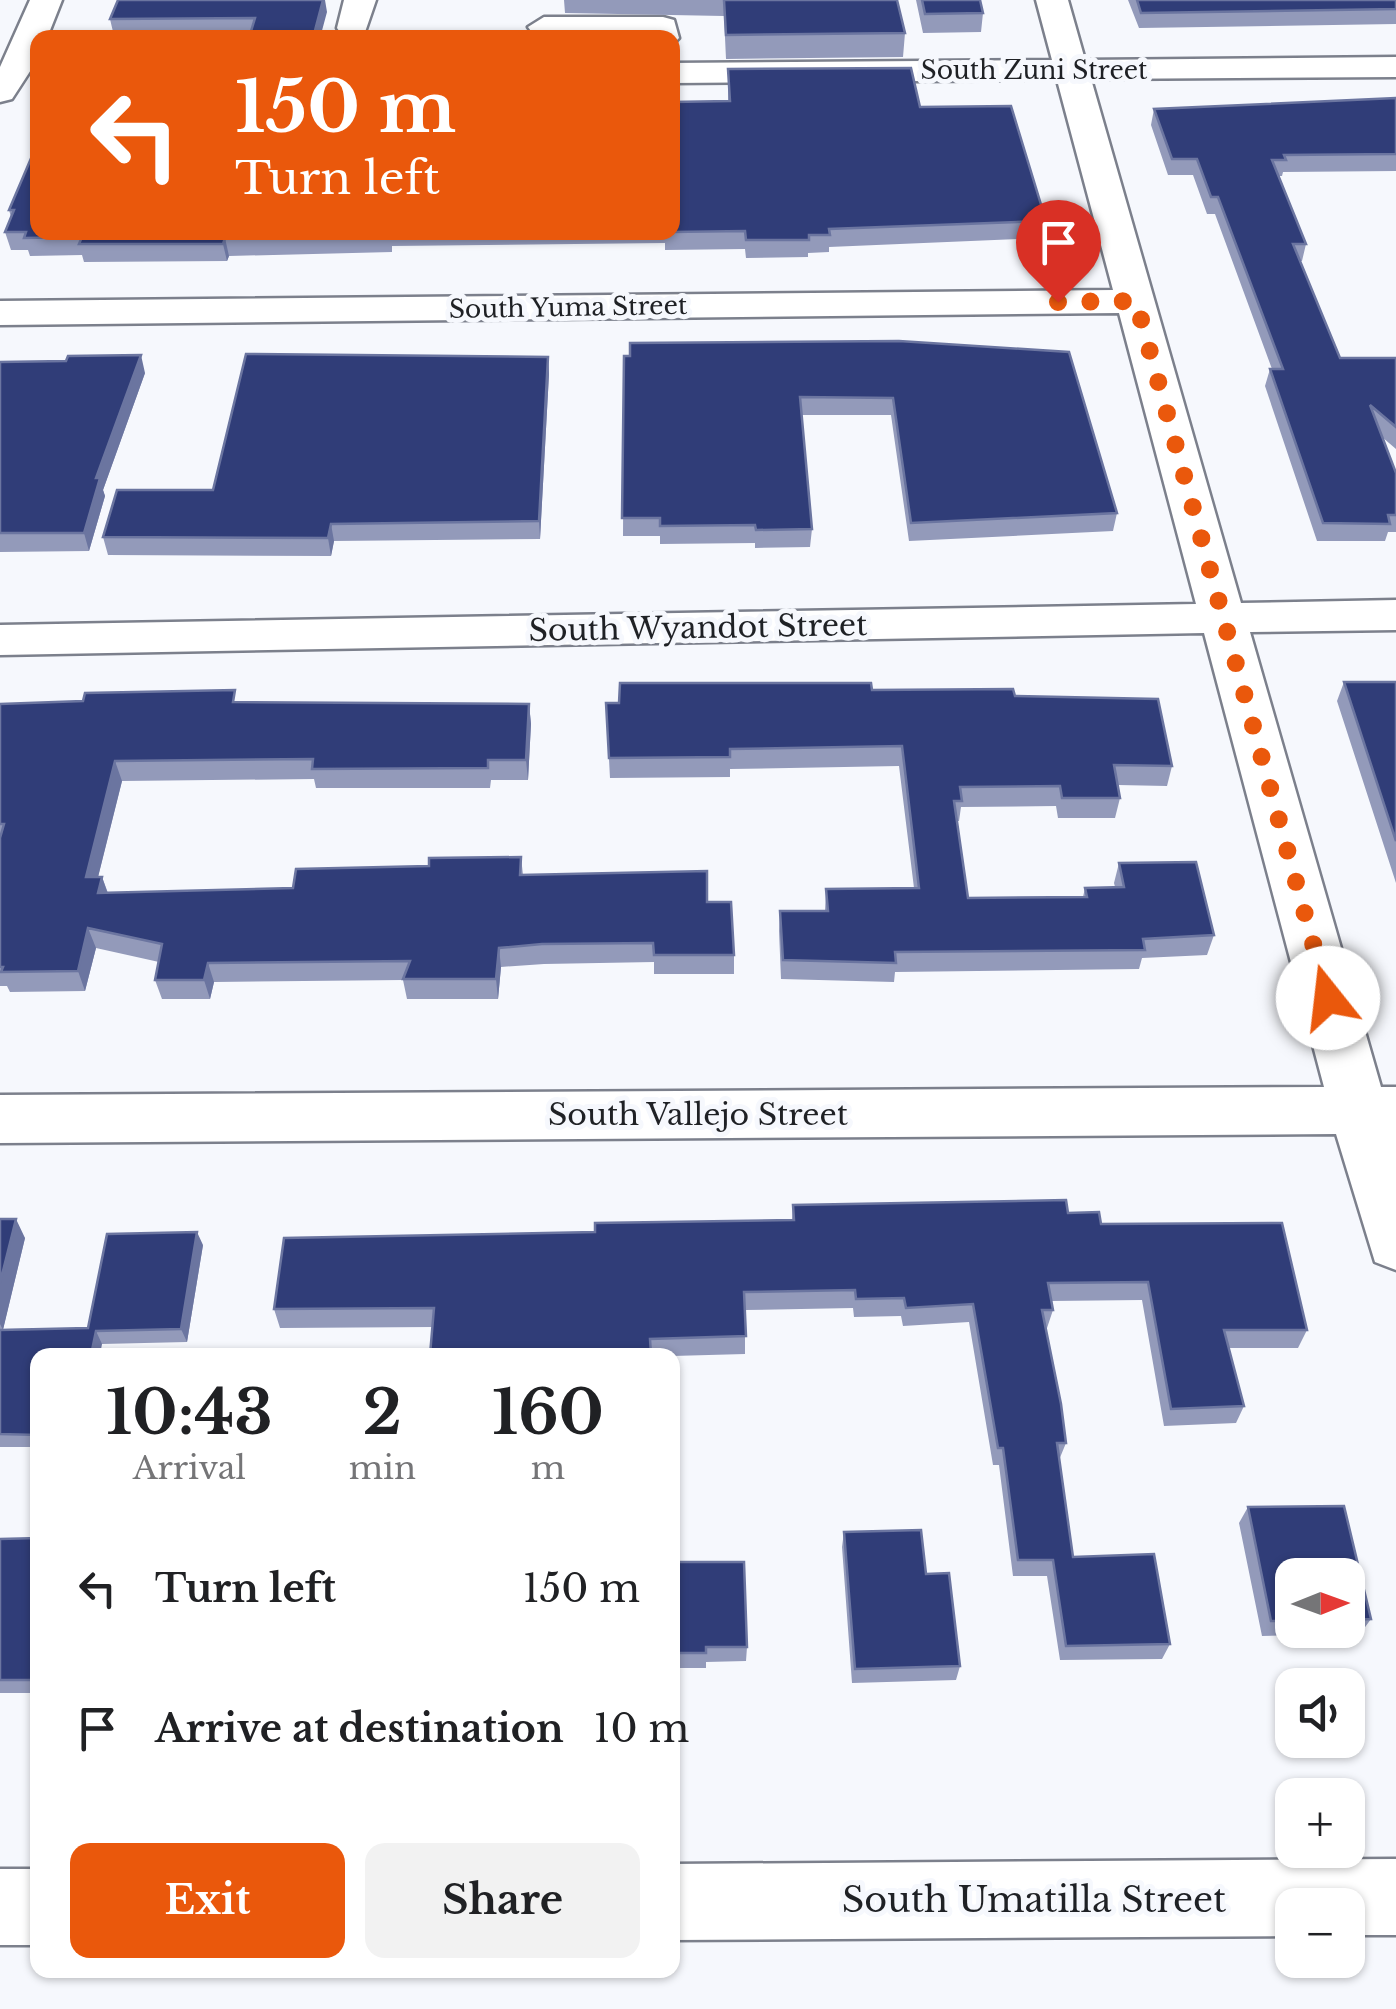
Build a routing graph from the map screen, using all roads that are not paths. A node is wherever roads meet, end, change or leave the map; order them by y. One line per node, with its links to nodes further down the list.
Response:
1 (46, 0): 4 (street)
2 (1052, 0): 8 (street)
3 (544, 22): 5 (street)
4 (34, 30)
5 (663, 30)
6 (30, 39): 10 (street)
7 (1396, 67): 8 (street, South Zuni Street)
8 (1074, 70): 9 (street, South Zuni Street); 11 (street)
9 (680, 72)
10 (12, 82)
11 (1136, 301): 12 (street, South Yuma Street); 14 (street)
12 (0, 313)
13 (1396, 614): 14 (street, South Wyandot Street)
14 (1222, 618): 15 (street, South Wyandot Street); 16 (street)
15 (0, 640)
16 (1378, 1111): 17 (street, South Vallejo Street); 18 (street)
17 (0, 1119)
18 (1396, 1244)
19 (1396, 1897): 20 (street, South Umatilla Street)
20 (680, 1902)
21 (30, 1906): 22 (street)
22 (0, 1907)

